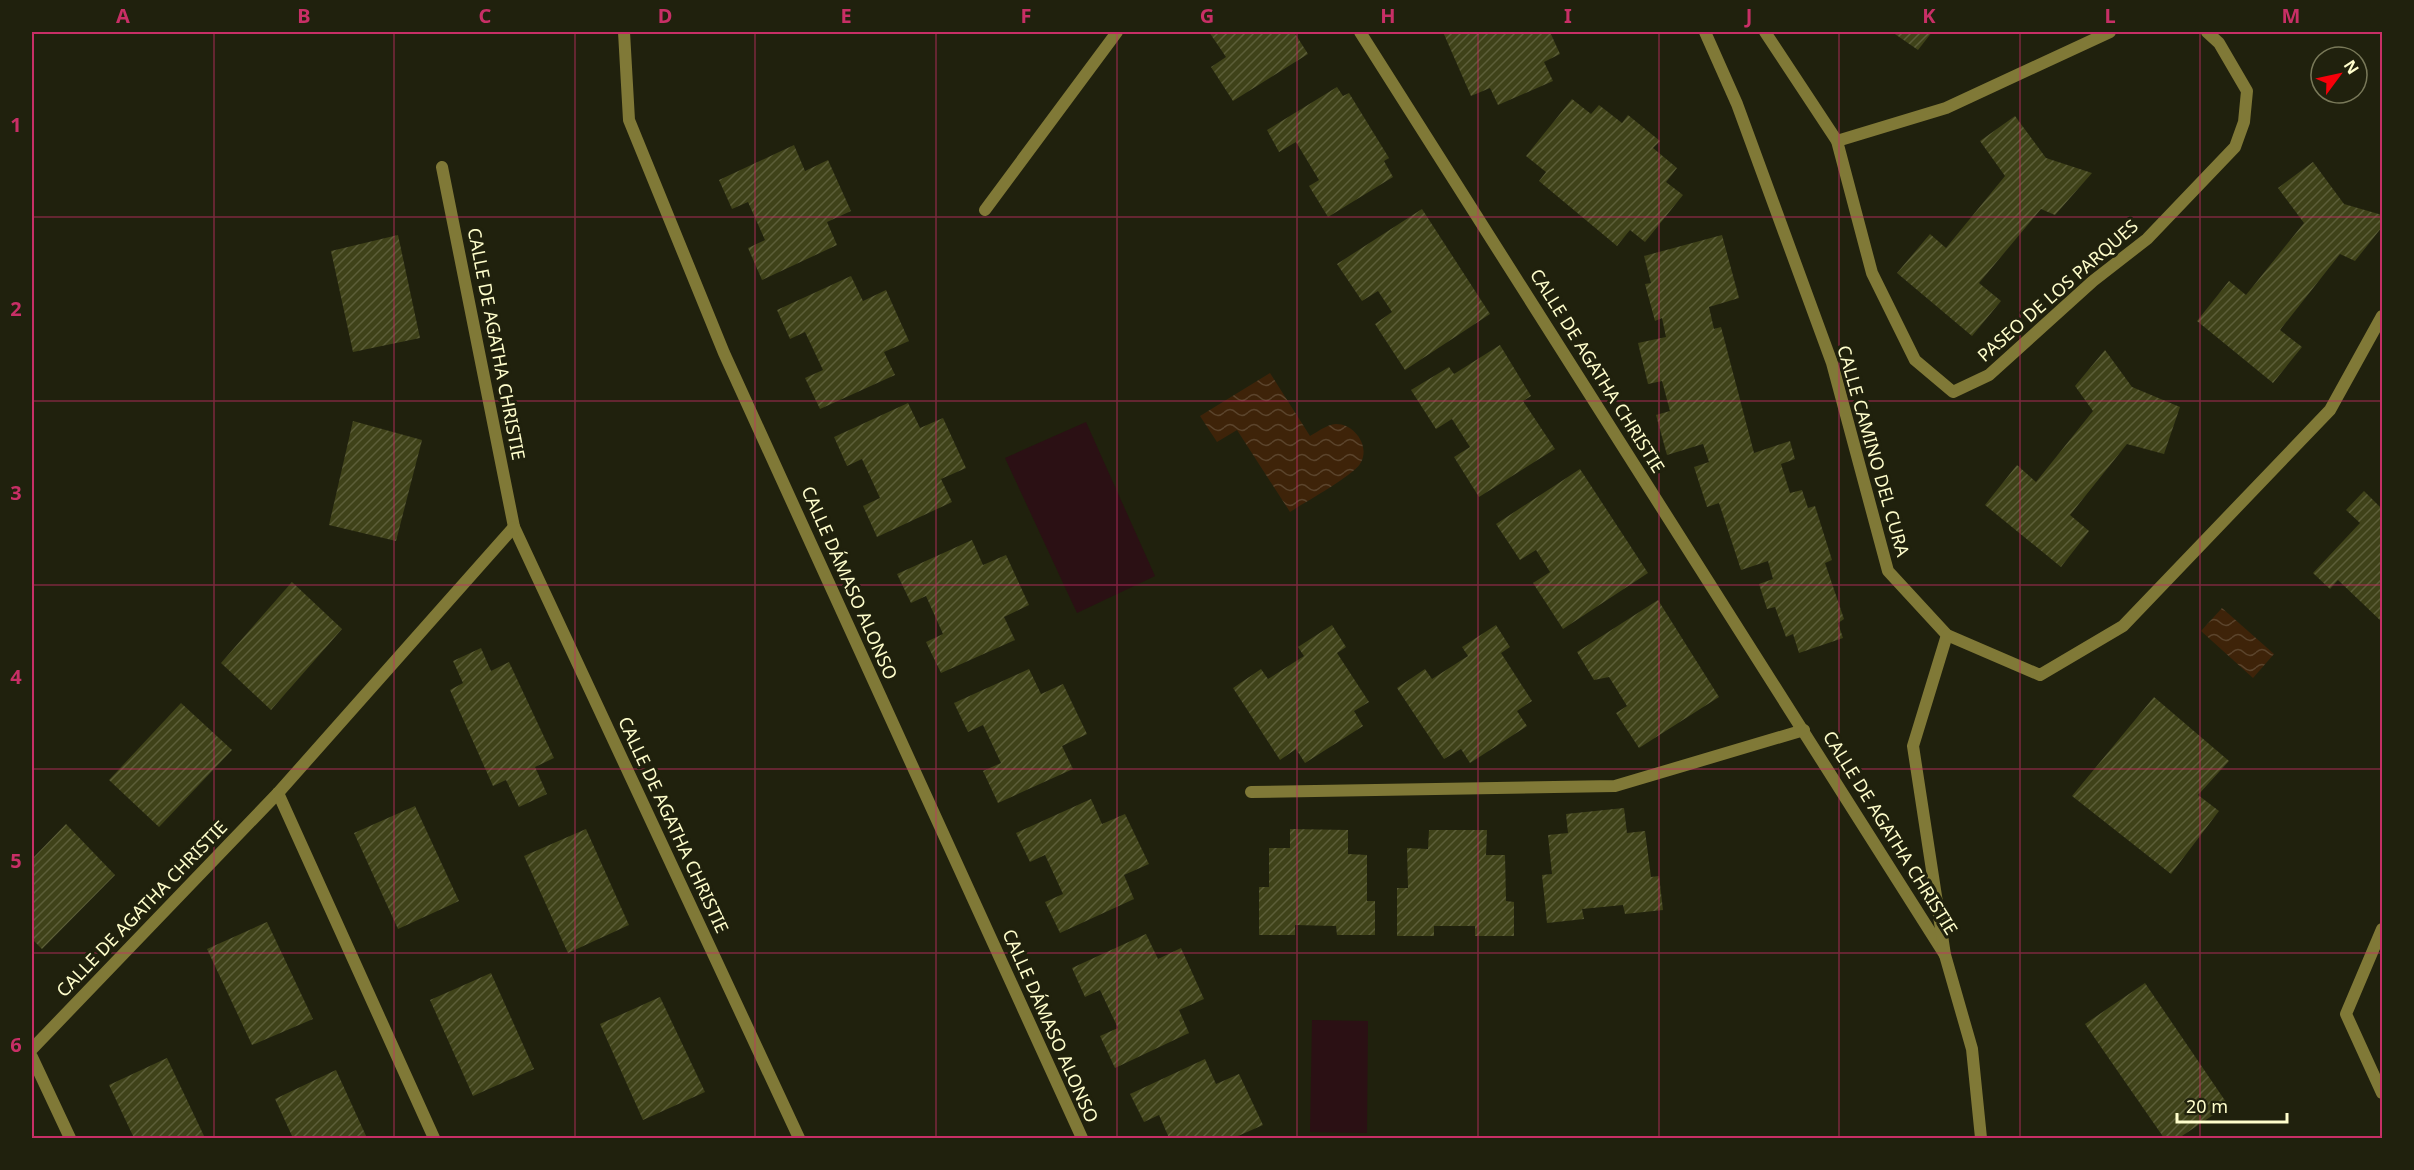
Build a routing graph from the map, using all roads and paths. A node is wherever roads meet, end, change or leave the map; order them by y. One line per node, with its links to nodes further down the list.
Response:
1 (624, 32): 25 (street, CALLE DÁMASO ALONSO)
2 (1117, 32): 10 (street)
3 (1360, 32): 14 (street, CALLE DE AGATHA CHRISTIE)
4 (1705, 32): 13 (street, CALLE CAMINO DEL CURA)
5 (1765, 32): 8 (street, PASEO DE LOS PARQUES)
6 (2110, 32): 8 (street)
7 (2207, 32): 8 (street, PASEO DE LOS PARQUES)
8 (1837, 141)
9 (442, 167): 12 (street, CALLE DE AGATHA CHRISTIE)
10 (986, 210)
11 (2382, 316): 13 (street, CALLE CAMINO DEL CURA)
12 (514, 527): 16 (street, CALLE DE AGATHA CHRISTIE); 24 (street, CALLE DE AGATHA CHRISTIE)
13 (1947, 635): 18 (street, CALLE DE AGATHA CHRISTIE)
14 (1804, 730): 15 (street, CALLE DE AGATHA CHRISTIE); 18 (street, CALLE DE AGATHA CHRISTIE)
15 (1251, 792)
16 (278, 793): 19 (street, CALLE DE AGATHA CHRISTIE); 23 (street)
17 (2382, 929): 21 (street)
18 (1945, 955): 26 (street, CALLE DE AGATHA CHRISTIE)
19 (32, 1049)
20 (32, 1058): 22 (street)
21 (2382, 1093)
22 (70, 1138)
23 (434, 1138)
24 (799, 1138)
25 (1082, 1138)
26 (1981, 1138)

